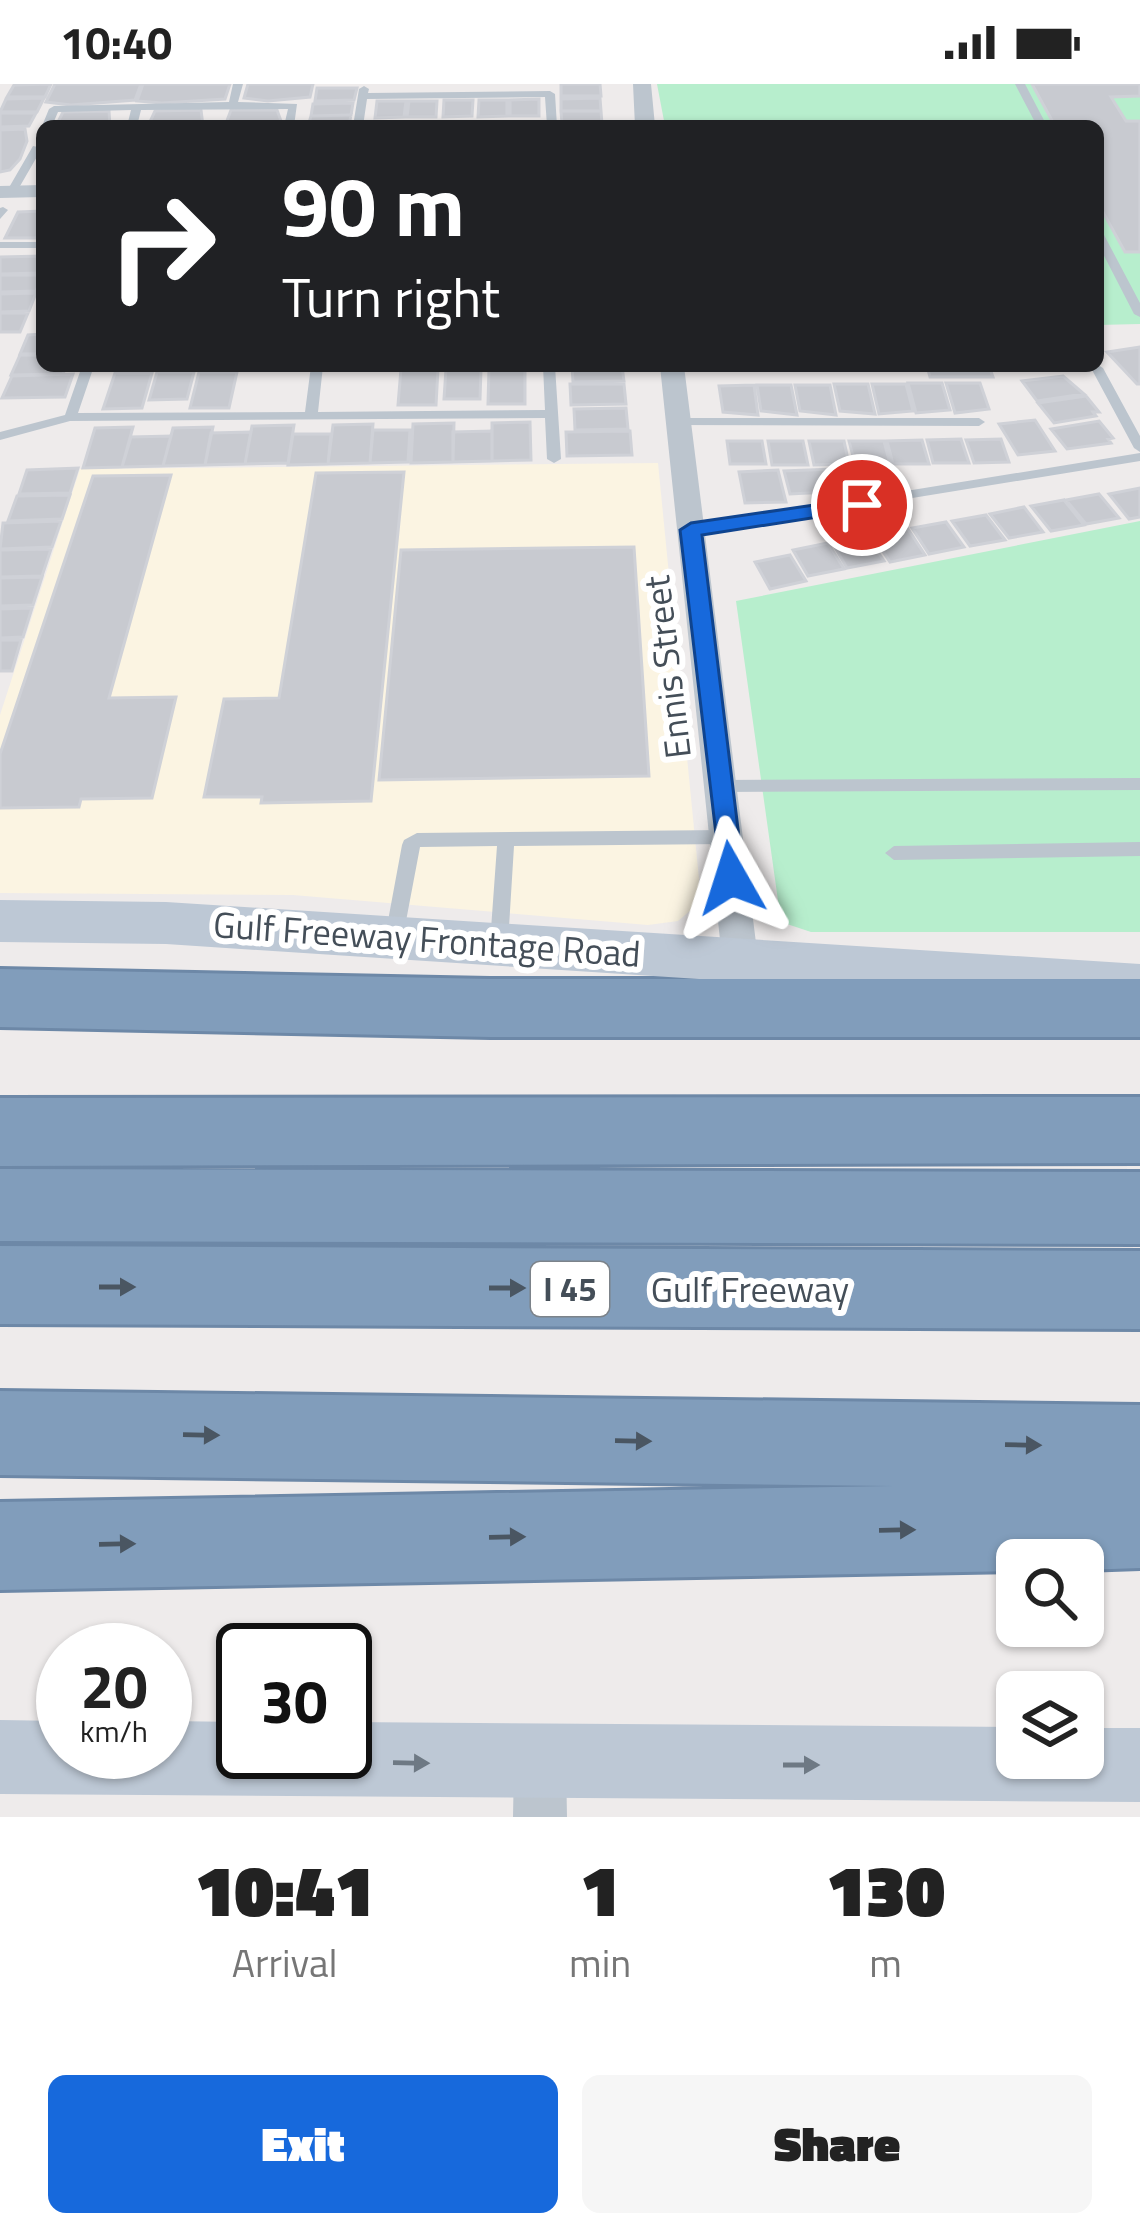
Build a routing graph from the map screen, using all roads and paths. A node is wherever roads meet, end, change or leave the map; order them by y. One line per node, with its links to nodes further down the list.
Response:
1 (238, 84): 6 (lane)
2 (642, 84): 13 (street)
3 (1021, 84): 14 (lane)
4 (550, 89): 5 (lane); 12 (lane)
5 (364, 90): 11 (lane)
6 (232, 105): 7 (lane); 10 (lane)
7 (137, 107): 8 (lane); 9 (lane)
8 (49, 120)
9 (133, 120)
10 (290, 120)
11 (359, 120)
12 (552, 120)
13 (645, 120)
14 (1039, 120)
15 (36, 150): 17 (lane)
16 (36, 193): 17 (street)
17 (4, 202)
18 (0, 245): 19 (lane)
19 (36, 245)
20 (1104, 245): 22 (lane)
21 (1140, 275): 22 (lane)
22 (1120, 276): 23 (lane)
23 (1140, 314)
24 (86, 372): 31 (lane)
25 (316, 372): 29 (lane)
26 (549, 372): 30 (lane)
27 (673, 372): 32 (street, Ennis Street)
28 (1099, 372): 36 (lane)
29 (310, 414): 30 (lane); 31 (lane)
30 (552, 414): 37 (lane)
31 (70, 416): 34 (lane)
32 (678, 422): 33 (lane); 38 (street, Ennis Street)
33 (979, 422)
34 (7, 436): 35 (lane)
35 (0, 452)
36 (1140, 453): 38 (lane)
37 (554, 459)
38 (691, 530): 40 (street, Ennis Street)
39 (1140, 784): 40 (lane)
40 (720, 786): 41 (street, Ennis Street)
41 (726, 837): 42 (lane); 48 (street, Ennis Street)
42 (506, 839): 46 (lane); 47 (lane)
43 (1140, 849): 44 (lane)
44 (894, 853)
45 (0, 921): 46 (main road, Gulf Freeway Frontage Road)
46 (394, 937): 47 (main road, Gulf Freeway Frontage Road)
47 (499, 944): 48 (main road, Gulf Freeway Frontage Road)
48 (740, 958): 49 (main road, Gulf Freeway Frontage Road)
49 (1140, 986)
50 (0, 998): 51 (highway)
51 (1140, 1008)
52 (1140, 1130): 53 (highway)
53 (0, 1132)
54 (0, 1205): 55 (highway, I 45)
55 (1140, 1208)
56 (0, 1285): 57 (highway, Gulf Freeway / I 45, one-way to 57)
57 (1140, 1290)
58 (0, 1433): 59 (highway, one-way to 59)
59 (1140, 1447)
60 (1140, 1525): 61 (highway, one-way to 60)
61 (0, 1546)
62 (0, 1757): 64 (main road, one-way to 64)
63 (1140, 1765): 64 (main road, one-way to 63)
64 (540, 1791)

